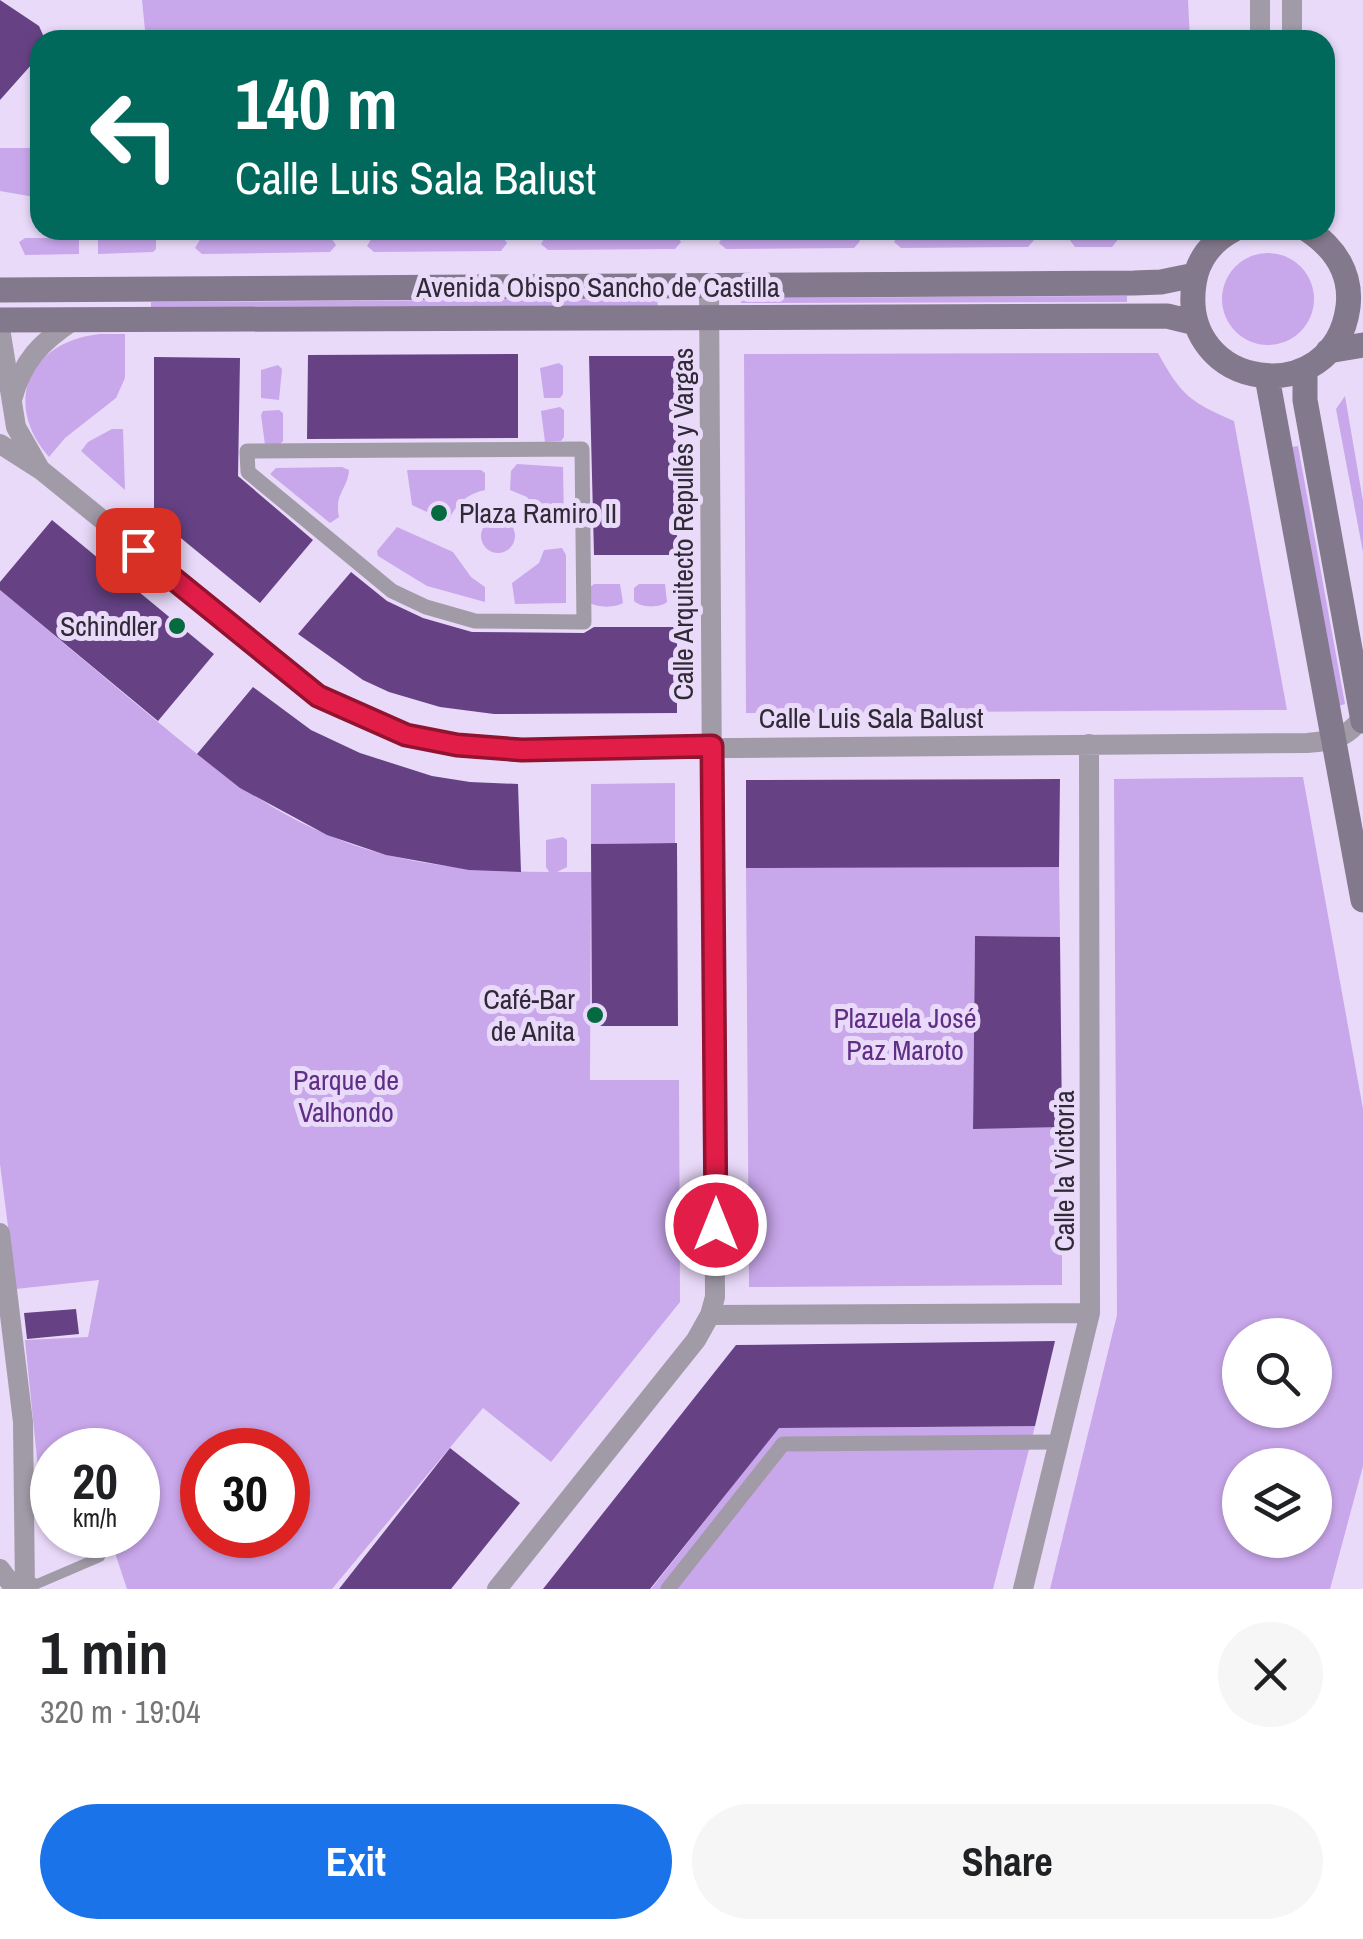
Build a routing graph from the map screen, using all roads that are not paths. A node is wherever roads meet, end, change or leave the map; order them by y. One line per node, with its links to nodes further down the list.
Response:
1 (1260, 0): 3 (street)
2 (1292, 0): 4 (street)
3 (1260, 30)
4 (1292, 30)
5 (1221, 240): 7 (main road)
6 (1320, 240): 9 (main road)
7 (1195, 275): 8 (main road, Avenida Obispo Sancho de Castilla); 13 (main road)
8 (709, 284): 10 (main road, Avenida Obispo Sancho de Castilla); 11 (street, Calle Arquitecto Repullés y Vargas)
9 (1355, 286): 16 (main road)
10 (0, 290)
11 (710, 317): 12 (main road, Avenida Obispo Sancho de Castilla); 13 (main road, Avenida Obispo Sancho de Castilla); 27 (street, Calle Arquitecto Repullés y Vargas)
12 (74, 320): 14 (main road, Avenida Obispo Sancho de Castilla); 20 (street)
13 (1196, 323): 19 (main road)
14 (0, 324): 17 (street, Calle Luis Sala Balust)
15 (1363, 345): 16 (main road)
16 (1328, 351): 18 (main road)
17 (1, 356): 20 (street, Calle Luis Sala Balust)
18 (1304, 369): 19 (main road); 24 (main road)
19 (1267, 377): 25 (main road)
20 (10, 407): 22 (street, Calle Luis Sala Balust)
21 (0, 444): 22 (street, Calle Luis Sala Balust)
22 (41, 470): 27 (street, Calle Luis Sala Balust)
23 (584, 616): 23 (street)
24 (1363, 719): 25 (street)
25 (1334, 741): 26 (street, Calle Luis Sala Balust); 28 (main road)
26 (1090, 744): 27 (street, Calle Luis Sala Balust); 30 (street, Calle la Victoria)
27 (712, 746): 31 (street, Calle Arquitecto Repullés y Vargas)
28 (1363, 900)
29 (0, 1232): 35 (street)
30 (1090, 1312): 31 (street); 32 (street, Calle la Victoria)
31 (710, 1314): 36 (street, Calle Arquitecto Repullés y Vargas)
32 (1059, 1442): 37 (street); 38 (street, Calle la Victoria)
33 (98, 1558): 35 (lane)
34 (0, 1569): 35 (street)
35 (22, 1586)
36 (497, 1589)
37 (668, 1589)
38 (1023, 1589)

